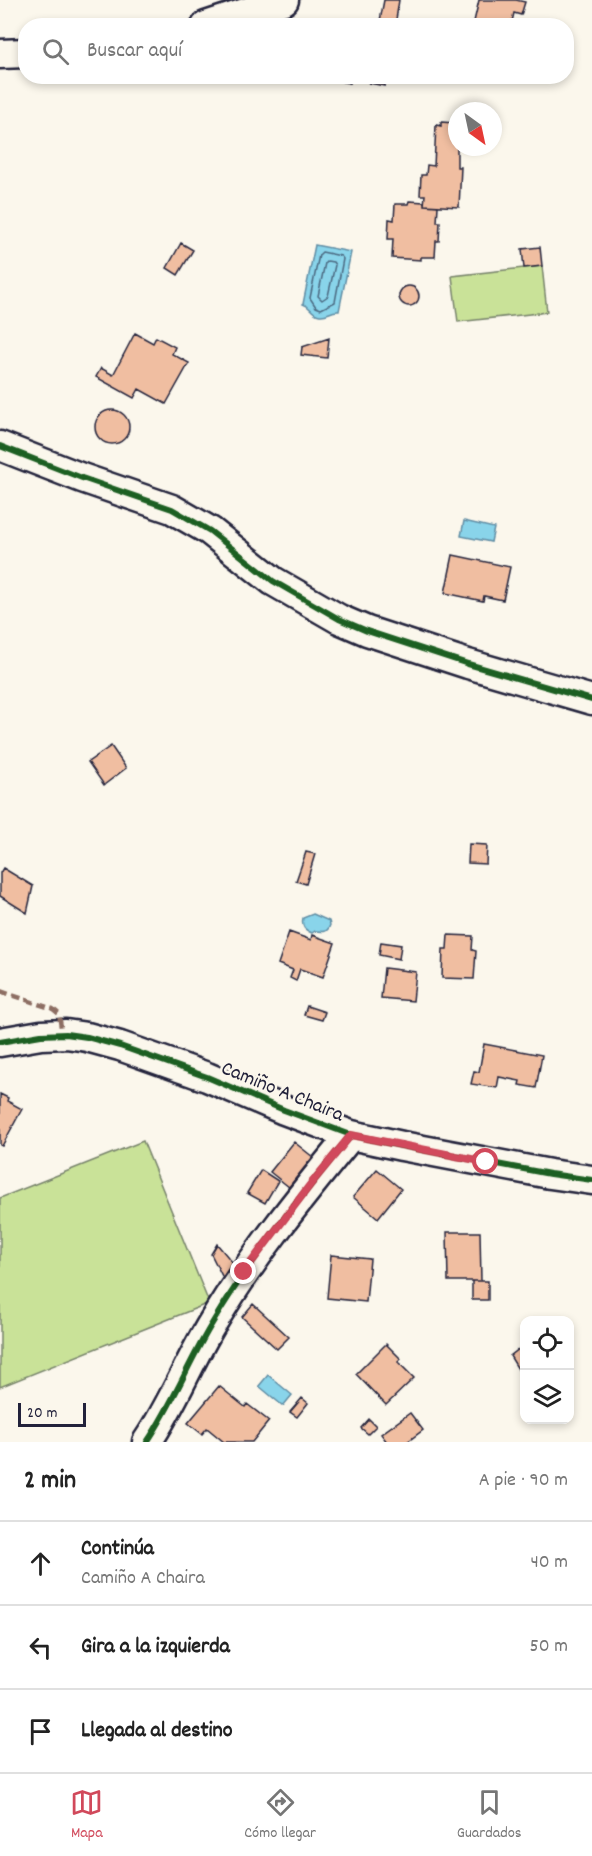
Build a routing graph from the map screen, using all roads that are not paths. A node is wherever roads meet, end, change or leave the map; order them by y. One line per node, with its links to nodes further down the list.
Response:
1 (284, 0): 2 (street)
2 (230, 18)
3 (18, 53): 4 (street)
4 (0, 54)
5 (0, 446): 6 (street)
6 (592, 700)
7 (0, 1042): 8 (street, Camiño A Chaira)
8 (351, 1135): 9 (street, Camiño A Chaira); 10 (street)
9 (592, 1180)
10 (147, 1442)

